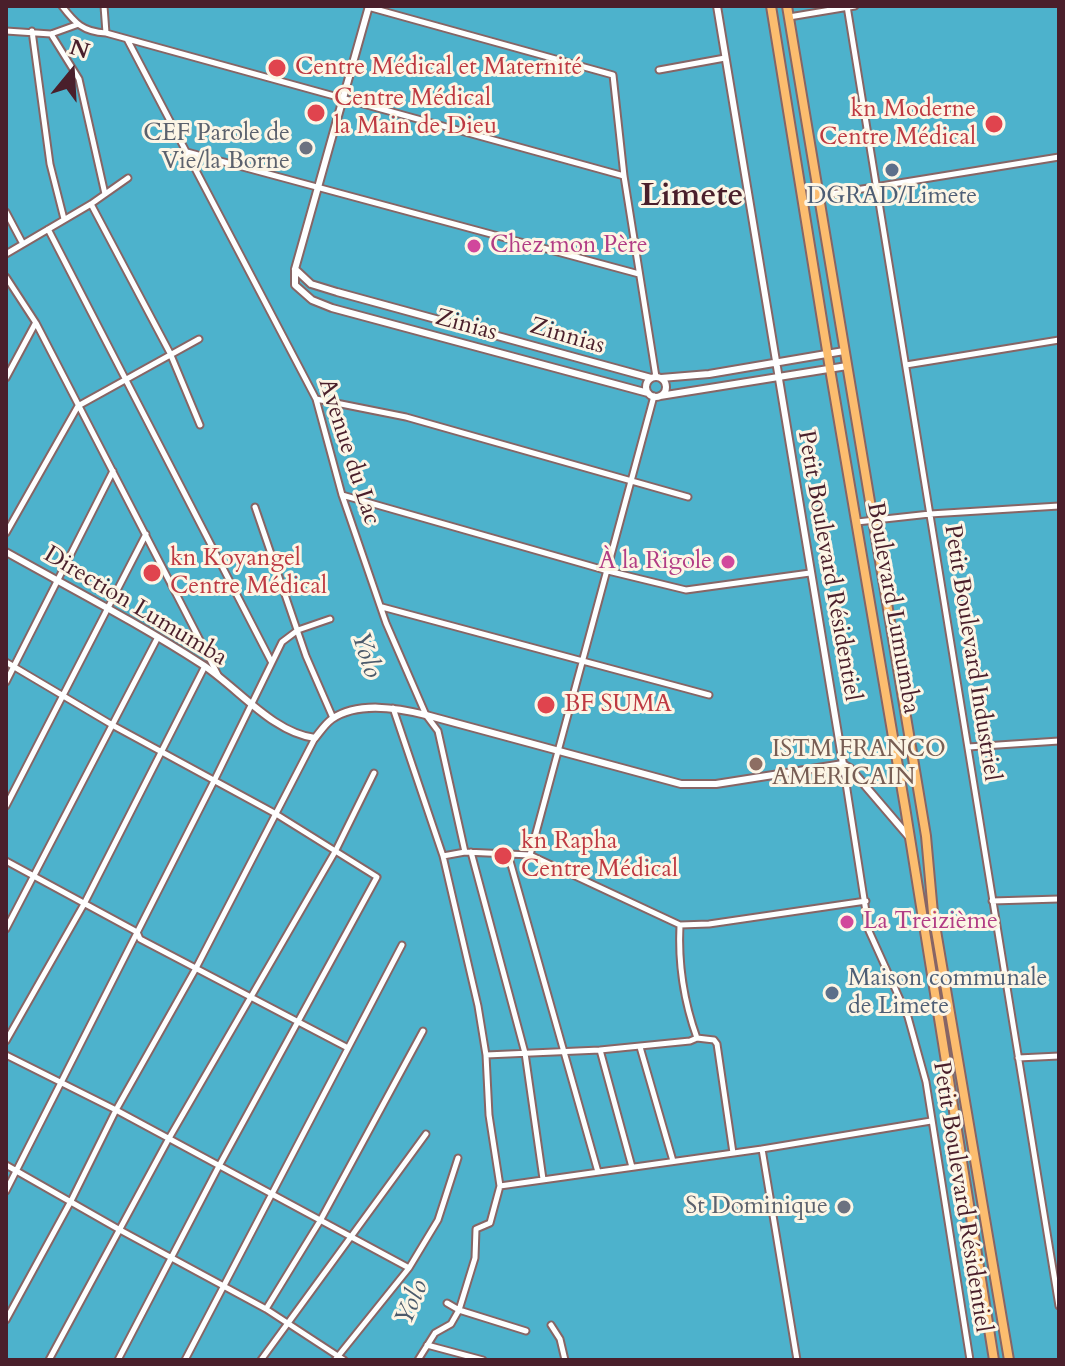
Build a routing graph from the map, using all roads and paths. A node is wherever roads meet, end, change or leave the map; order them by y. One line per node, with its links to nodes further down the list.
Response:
1 (62, 6): 10 (street)
2 (104, 6): 14 (street)
3 (368, 6): 18 (street); 21 (street)
4 (717, 6): 16 (street, Petit Boulevard Résidentiel)
5 (771, 6): 45 (highway, Boulevard Lumumba)
6 (787, 6): 9 (highway, Boulevard Lumumba)
7 (855, 6): 8 (street)
8 (847, 7): 9 (street); 24 (street, Petit Boulevard Industriel)
9 (789, 17): 26 (highway, Boulevard Lumumba)
10 (76, 25): 13 (street); 14 (street)
11 (6, 31): 12 (street)
12 (32, 31): 13 (street); 29 (street)
13 (54, 33): 25 (street)
14 (106, 33): 15 (street)
15 (127, 39): 18 (street); 19 (street, Avenue du Lac)
16 (725, 58): 17 (street); 46 (street, Petit Boulevard Résidentiel)
17 (659, 70)
18 (343, 98): 21 (street); 23 (street)
19 (186, 152): 23 (street); 55 (street, Avenue du Lac)
20 (1059, 157): 24 (street)
21 (624, 176): 34 (street)
22 (128, 178): 25 (street)
23 (318, 187): 33 (street); 34 (street)
24 (875, 187): 26 (street); 47 (street, Petit Boulevard Industriel)
25 (105, 194): 27 (street)
26 (818, 196): 43 (highway, Boulevard Lumumba)
27 (91, 204): 29 (street); 44 (street)
28 (6, 212): 31 (street)
29 (64, 219): 30 (street)
30 (48, 229): 31 (street); 53 (street)
31 (23, 244): 32 (street)
32 (6, 254)
33 (295, 269): 36 (street, Zinnias); 37 (street, Zinias)
34 (639, 274): 51 (street)
35 (6, 277): 38 (street)
36 (337, 292): 37 (street); 39 (street, Zinnias)
37 (332, 308): 42 (street, Zinias)
38 (36, 323): 50 (street); 56 (street)
39 (479, 331): 42 (street); 51 (street, Zinnias)
40 (199, 339): 44 (street)
41 (1059, 340): 47 (street)
42 (474, 348): 54 (street, Zinias)
43 (844, 351): 45 (street); 48 (highway, Boulevard Lumumba)
44 (170, 353): 53 (street); 57 (street)
45 (828, 354): 46 (street); 49 (highway, Boulevard Lumumba)
46 (775, 362): 51 (street); 52 (street, Petit Boulevard Résidentiel)
47 (906, 365): 64 (street, Petit Boulevard Industriel)
48 (847, 366): 49 (street); 65 (highway, Boulevard Lumumba)
49 (830, 369): 52 (street); 66 (highway, Boulevard Lumumba)
50 (6, 378)
51 (656, 378): 54 (street); 54 (street)
52 (778, 378): 54 (street); 71 (street, Petit Boulevard Résidentiel)
53 (124, 379): 56 (street); 78 (street)
54 (654, 395): 59 (street)
55 (316, 399): 59 (street); 60 (street, Avenue du Lac)
56 (78, 406): 58 (street); 67 (street)
57 (200, 425)
58 (113, 470): 68 (street); 72 (street)
59 (632, 481): 61 (street); 70 (street)
60 (342, 495): 70 (street); 73 (street, Avenue du Lac)
61 (688, 497)
62 (1059, 506): 64 (street)
63 (255, 507): 76 (street)
64 (930, 514): 65 (street); 94 (street, Petit Boulevard Industriel)
65 (872, 519): 66 (street); 179 (highway, Boulevard Lumumba)
66 (856, 522): 102 (highway, Boulevard Lumumba)
67 (6, 533)
68 (146, 533): 74 (street); 83 (street)
69 (6, 552): 72 (street, Direction Lumumba)
70 (608, 571): 71 (street); 80 (street)
71 (810, 573): 97 (street, Petit Boulevard Résidentiel)
72 (57, 581): 74 (street, Direction Lumumba); 81 (street)
73 (382, 607): 80 (street); 89 (street, Avenue du Lac)
74 (107, 610): 77 (street, Direction Lumumba); 85 (street)
75 (330, 619): 76 (street)
76 (298, 630): 78 (street); 90 (street)
77 (158, 637): 82 (street, Direction Lumumba); 91 (street)
78 (271, 661): 87 (street)
79 (6, 662): 81 (street)
80 (584, 662): 86 (street); 96 (street)
81 (14, 666): 84 (street); 85 (street)
82 (205, 666): 83 (street, Direction Lumumba); 95 (street)
83 (219, 676): 87 (street, Direction Lumumba)
84 (6, 682)
85 (62, 695): 91 (street); 100 (street)
86 (709, 695)
87 (252, 703): 92 (street, Direction Lumumba); 99 (street)
88 (393, 708): 89 (street); 90 (street); 107 (street)
89 (426, 715): 96 (street); 104 (street, Avenue du Lac)
90 (333, 718): 92 (street)
91 (114, 726): 95 (street); 109 (street)
92 (315, 738): 101 (street)
93 (1059, 741): 94 (street)
94 (968, 747): 112 (street, Petit Boulevard Industriel)
95 (163, 751): 99 (street); 113 (street)
96 (558, 752): 97 (street); 106 (street)
97 (843, 764): 102 (street); 111 (street, Petit Boulevard Résidentiel)
98 (374, 773): 103 (street)
99 (215, 779): 101 (street); 116 (street)
100 (6, 806)
101 (276, 814): 103 (street); 118 (street)
102 (909, 837): 178 (highway, Boulevard Lumumba)
103 (336, 850): 119 (street); 120 (street)
104 (468, 852): 105 (street); 107 (street); 128 (street, Avenue du Lac)
105 (508, 854): 106 (street); 127 (street)
106 (530, 855): 114 (street)
107 (443, 856): 130 (street)
108 (6, 861): 109 (street)
109 (34, 876): 113 (street); 115 (street)
110 (1059, 899): 112 (street)
111 (866, 901): 114 (street); 135 (street, Petit Boulevard Résidentiel)
112 (992, 901): 132 (street, Petit Boulevard Industriel)
113 (84, 904): 116 (street); 123 (street)
114 (680, 925): 122 (street)
115 (6, 929)
116 (137, 932): 118 (street); 133 (street)
117 (402, 945): 125 (street)
118 (195, 970): 119 (street); 134 (street)
119 (249, 999): 120 (street); 137 (street)
120 (298, 1024): 125 (street); 143 (street)
121 (423, 1031): 152 (street)
122 (697, 1038): 124 (street); 139 (street)
123 (6, 1041)
124 (640, 1047): 126 (street); 141 (street)
125 (348, 1048): 150 (street)
126 (600, 1050): 127 (street); 144 (street)
127 (564, 1052): 128 (street); 146 (street)
128 (525, 1053): 130 (street); 147 (street, Avenue du Lac)
129 (6, 1055): 133 (street)
130 (486, 1055): 148 (street)
131 (1059, 1056): 132 (street)
132 (1018, 1058): 159 (street, Petit Boulevard Industriel)
133 (60, 1082): 134 (street); 145 (street)
134 (116, 1110): 137 (street); 151 (street)
135 (931, 1121): 138 (street); 177 (street, Petit Boulevard Résidentiel)
136 (426, 1134): 154 (street)
137 (168, 1140): 143 (street); 153 (street)
138 (762, 1149): 139 (street); 176 (street)
139 (733, 1153): 141 (street)
140 (458, 1158): 156 (street)
141 (673, 1161): 144 (street)
142 (6, 1165): 145 (street)
143 (219, 1166): 150 (street); 155 (street)
144 (632, 1167): 146 (street)
145 (17, 1170): 149 (street); 151 (street)
146 (598, 1172): 147 (street)
147 (543, 1179): 148 (street)
148 (500, 1186): 161 (street)
149 (6, 1191)
150 (271, 1195): 152 (street); 157 (street)
151 (71, 1201): 153 (street); 162 (street)
152 (320, 1221): 154 (street); 160 (street)
153 (120, 1230): 155 (street); 168 (street)
154 (353, 1237): 156 (street); 163 (street)
155 (172, 1257): 157 (street); 169 (street)
156 (409, 1268): 167 (street)
157 (223, 1285): 160 (street); 170 (street)
158 (447, 1303): 161 (street)
159 (1059, 1306)
160 (266, 1309): 163 (street)
161 (459, 1310): 165 (street); 166 (street)
162 (6, 1320)
163 (288, 1324): 167 (street); 171 (street)
164 (551, 1325): 175 (street)
165 (526, 1331)
166 (427, 1345): 173 (street); 174 (street)
167 (336, 1358): 172 (street)
168 (49, 1360)
169 (118, 1360)
170 (185, 1360)
171 (261, 1360)
172 (344, 1360)
173 (418, 1360)
174 (483, 1360)
175 (565, 1360)
176 (797, 1360)
177 (970, 1360)
178 (994, 1360)
179 (1009, 1360)

